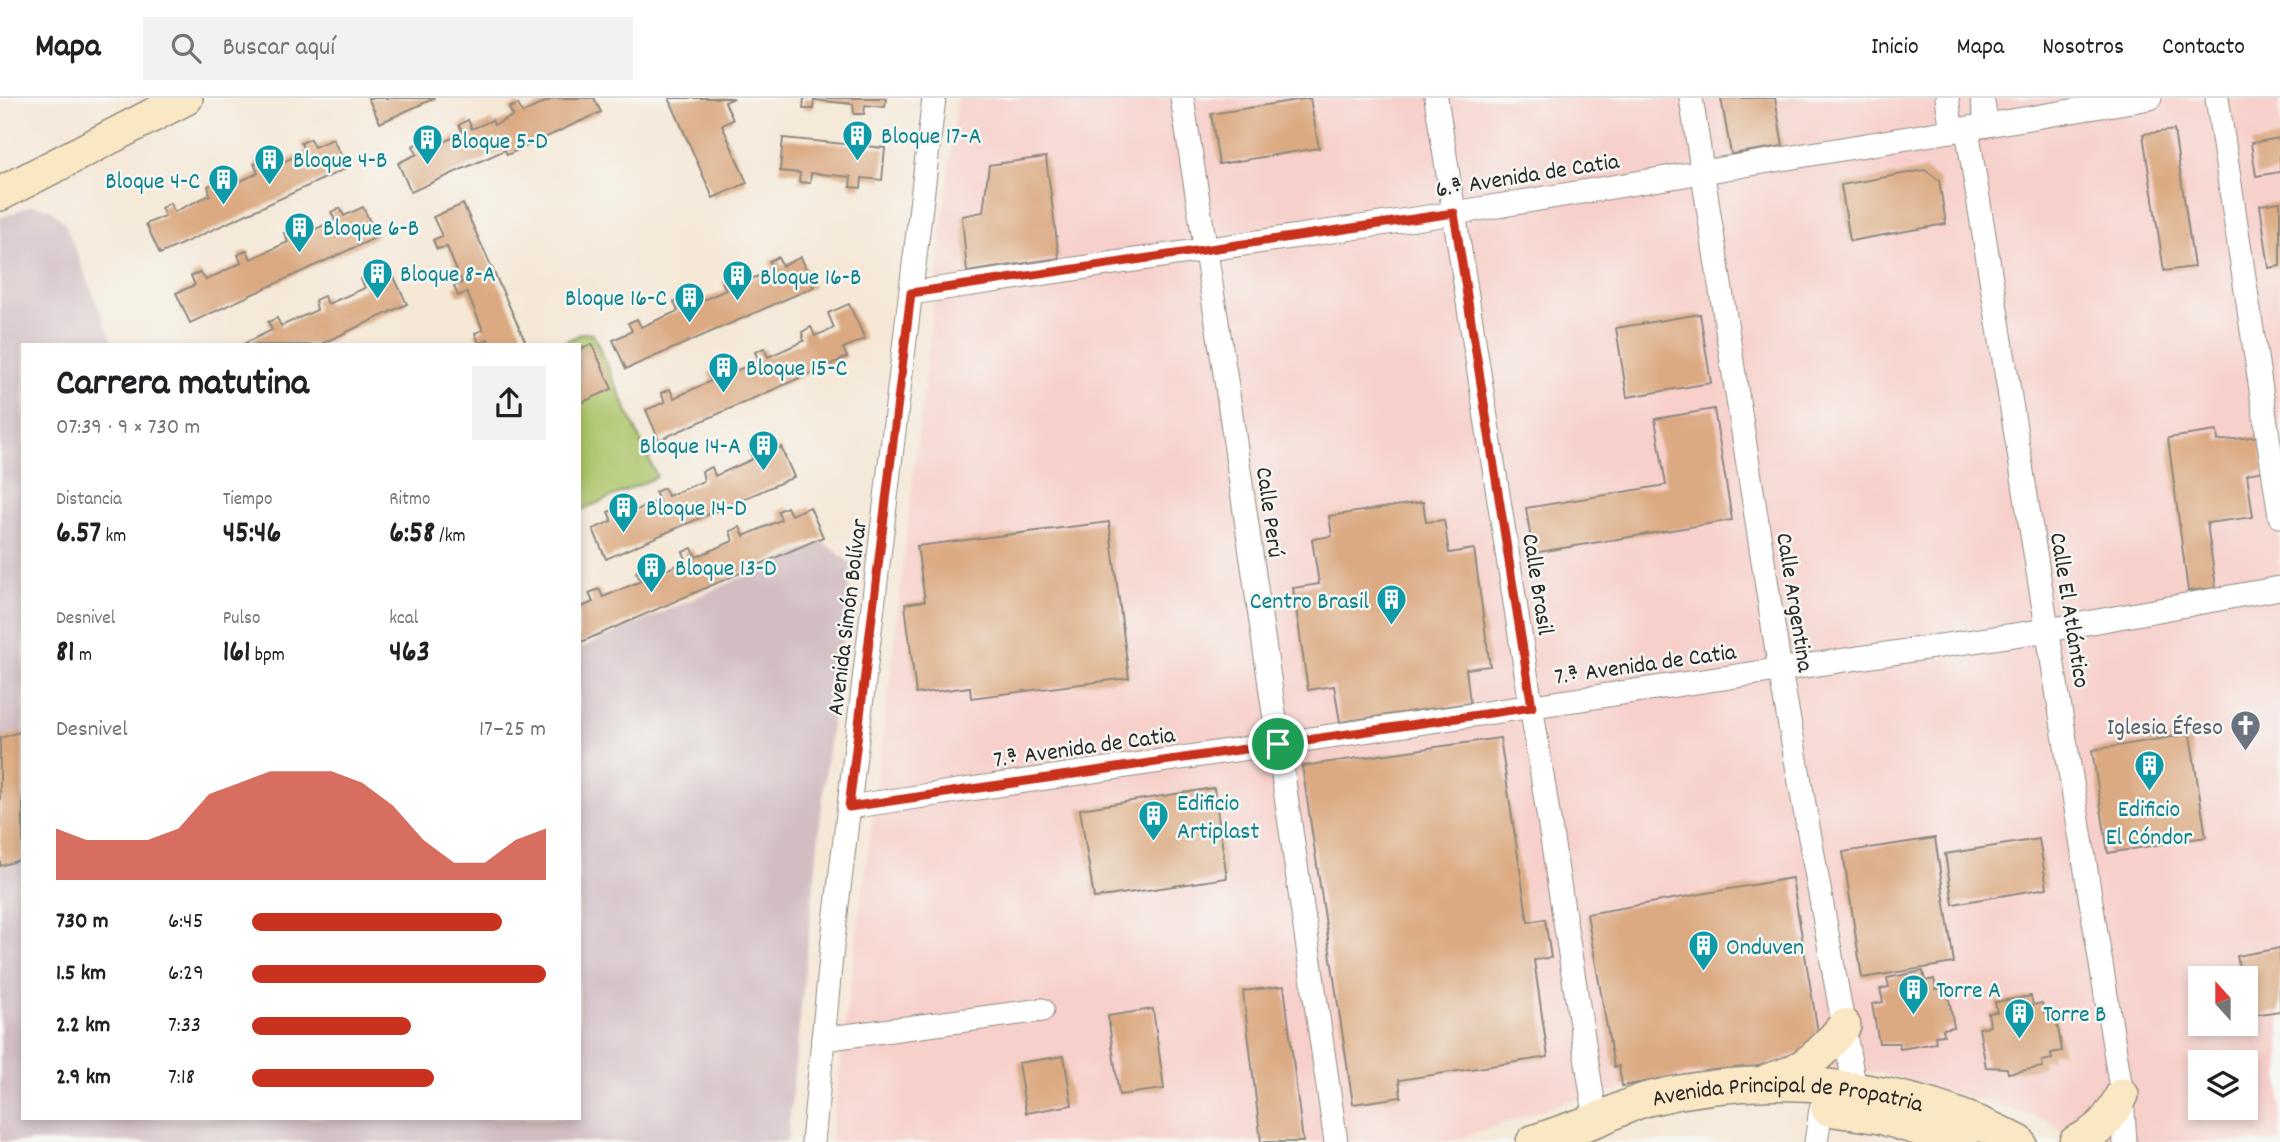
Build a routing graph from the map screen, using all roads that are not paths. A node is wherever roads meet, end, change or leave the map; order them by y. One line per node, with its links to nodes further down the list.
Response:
1 (186, 98): 12 (main road)
2 (934, 98): 15 (street, Avenida Simón Bolívar)
3 (1182, 98): 14 (street, Calle Perú)
4 (1436, 98): 13 (street, Calle Brasil)
5 (1692, 98): 11 (street, Calle Argentina)
6 (1947, 98): 10 (street)
7 (1982, 98): 10 (street)
8 (2150, 98): 10 (street, 6.ª Avenida de Catia)
9 (2217, 98): 16 (street)
10 (1969, 128): 11 (street, 6.ª Avenida de Catia); 18 (street, Calle El Atlántico)
11 (1702, 172): 13 (street, 6.ª Avenida de Catia); 19 (street, Calle Argentina)
12 (0, 194)
13 (1454, 213): 14 (street, 6.ª Avenida de Catia); 20 (street, Calle Brasil)
14 (1206, 250): 15 (street, 6.ª Avenida de Catia); 21 (street, Calle Perú)
15 (911, 293): 22 (street, Avenida Simón Bolívar)
16 (2280, 516)
17 (2280, 588): 18 (street, 7.ª Avenida de Catia)
18 (2048, 630): 19 (street, 7.ª Avenida de Catia); 27 (street, Calle El Atlántico)
19 (1780, 670): 20 (street, 7.ª Avenida de Catia); 24 (street, Calle Argentina)
20 (1532, 707): 21 (street, 7.ª Avenida de Catia); 29 (street, Calle Brasil)
21 (1278, 744): 22 (street, 7.ª Avenida de Catia); 32 (street, Calle Perú)
22 (849, 807): 25 (street, Avenida Simón Bolívar)
23 (1042, 1010): 25 (street)
24 (1844, 1026): 26 (main road); 28 (street, Calle Argentina)
25 (823, 1039): 31 (street, Avenida Simón Bolívar)
26 (1751, 1084): 28 (main road, Avenida Principal de Propatria); 29 (main road, Avenida Principal de Propatria)
27 (2122, 1096): 36 (main road); 37 (street, Calle El Atlántico)
28 (1843, 1104): 29 (main road, Avenida Principal de Propatria); 30 (main road, Avenida Principal de Propatria); 34 (street, Calle Argentina)
29 (1596, 1120): 33 (main road, Avenida Principal de Propatria)
30 (1978, 1137): 35 (main road, Avenida Principal de Propatria)
31 (813, 1142)
32 (1336, 1142)
33 (1533, 1142)
34 (1816, 1142)
35 (2019, 1142)
36 (2076, 1142)
37 (2125, 1142)

